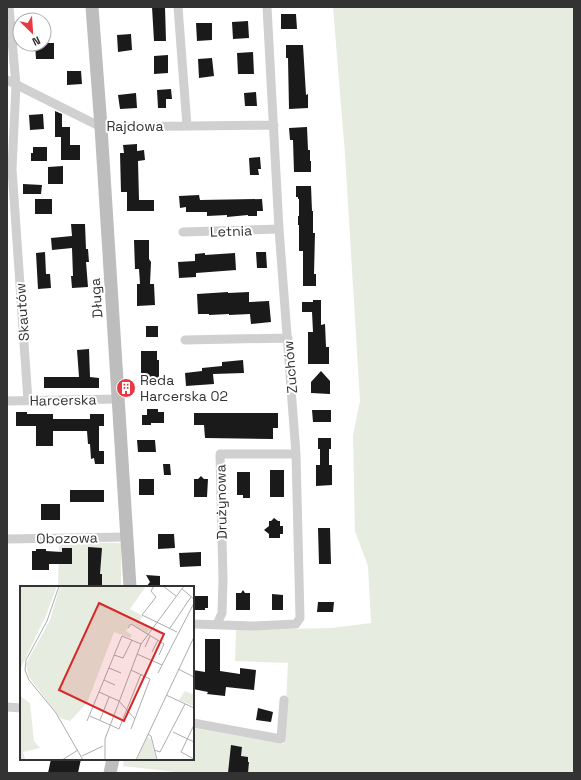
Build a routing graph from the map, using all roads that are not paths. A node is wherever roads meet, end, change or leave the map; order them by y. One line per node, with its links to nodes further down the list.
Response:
1 (8, 7): 6 (street, Skautów)
2 (92, 7): 9 (street, Długa)
3 (178, 7): 8 (street)
4 (267, 7): 7 (street, Zuchów)
5 (7, 80): 6 (street, Rajdowa)
6 (16, 85): 9 (street, Rajdowa); 16 (street, Skautów)
7 (274, 125): 8 (street, Rajdowa); 10 (street, Zuchów)
8 (187, 126): 9 (street, Rajdowa)
9 (101, 127): 14 (street, Długa)
10 (279, 229): 11 (street, Letnia); 12 (street, Zuchów)
11 (183, 232)
12 (288, 338): 13 (street); 17 (street, Zuchów)
13 (185, 340)
14 (118, 399): 16 (street, Harcerska); 18 (street, Długa)
15 (7, 401): 16 (street, Harcerska)
16 (28, 401)
17 (296, 454): 22 (street, Drużynowa); 22 (street, Zuchów)
18 (126, 537): 19 (street, Obozowa); 20 (street, Długa)
19 (7, 539)
20 (130, 586)
21 (194, 624): 22 (street, Zuchów)
22 (217, 624)
23 (284, 700): 26 (street)
24 (7, 707): 25 (street)
25 (20, 708)
26 (194, 723)
27 (113, 760): 28 (street)
28 (110, 773)

